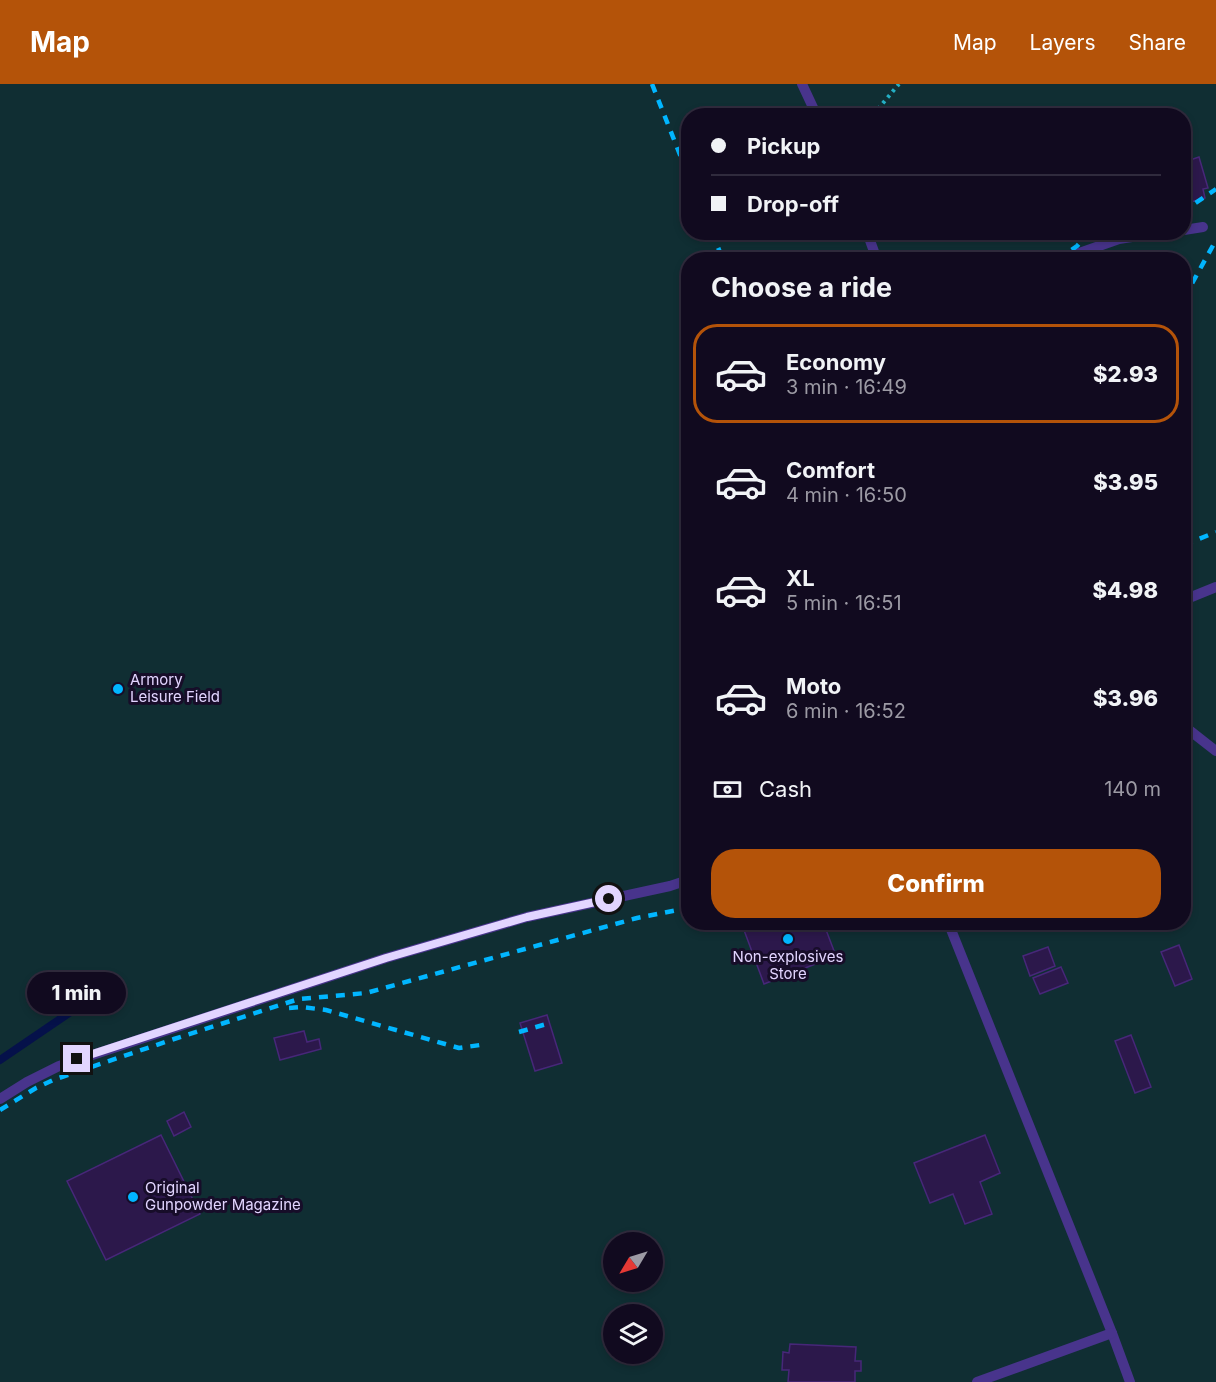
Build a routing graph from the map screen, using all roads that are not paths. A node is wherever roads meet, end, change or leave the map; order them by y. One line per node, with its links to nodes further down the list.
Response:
1 (802, 84): 2 (lane)
2 (813, 108)
3 (1203, 227): 4 (lane)
4 (1191, 229)
5 (1116, 240): 6 (lane)
6 (1082, 252)
7 (1216, 587): 8 (lane)
8 (1191, 597)
9 (1191, 731): 10 (lane)
10 (1216, 750)
11 (681, 882): 13 (lane)
12 (951, 930): 14 (lane)
13 (0, 1099)
14 (1112, 1332): 15 (lane); 16 (lane)
15 (977, 1382)
16 (1130, 1382)

